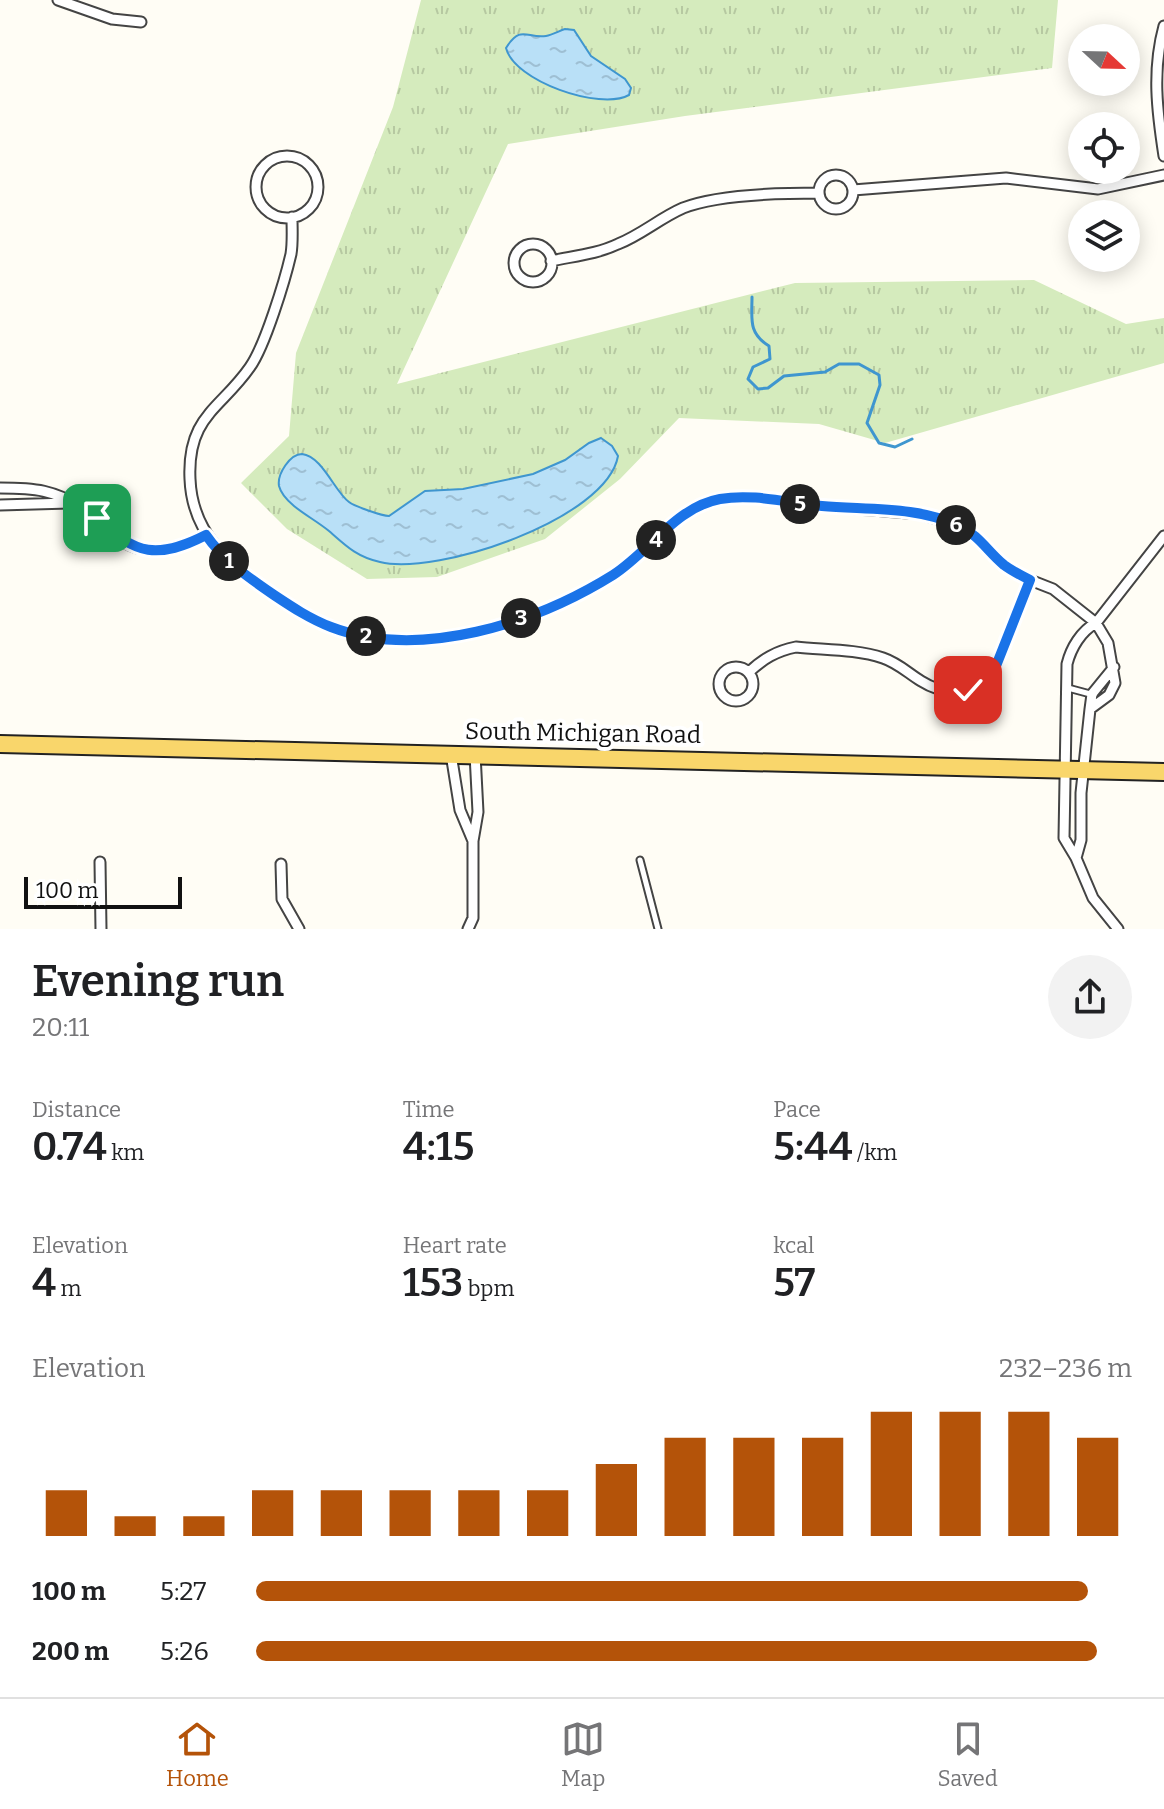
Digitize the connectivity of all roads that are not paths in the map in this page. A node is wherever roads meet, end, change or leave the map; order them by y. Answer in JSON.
{"nodes":[{"id":1,"x":58,"y":0,"type":"edge"},
{"id":2,"x":141,"y":22,"type":"dead end"},
{"id":3,"x":1164,"y":26,"type":"edge"},
{"id":4,"x":1164,"y":156,"type":"edge"},
{"id":5,"x":1164,"y":175,"type":"edge"},
{"id":6,"x":853,"y":190,"type":"junction"},
{"id":7,"x":819,"y":193,"type":"junction"},
{"id":8,"x":292,"y":217,"type":"junction"},
{"id":9,"x":551,"y":261,"type":"junction"},
{"id":10,"x":0,"y":488,"type":"edge"},
{"id":11,"x":73,"y":503,"type":"junction"},
{"id":12,"x":0,"y":505,"type":"edge"},
{"id":13,"x":206,"y":535,"type":"junction"},
{"id":14,"x":1164,"y":536,"type":"edge"},
{"id":15,"x":1030,"y":580,"type":"junction"},
{"id":16,"x":1096,"y":623,"type":"junction"},
{"id":17,"x":1114,"y":667,"type":"junction"},
{"id":18,"x":749,"y":672,"type":"dead end"},
{"id":19,"x":1068,"y":688,"type":"junction"},
{"id":20,"x":1092,"y":694,"type":"junction"},
{"id":21,"x":1102,"y":702,"type":"junction"},
{"id":22,"x":1090,"y":709,"type":"junction"},
{"id":23,"x":0,"y":744,"type":"edge"},
{"id":24,"x":451,"y":754,"type":"junction"},
{"id":25,"x":475,"y":754,"type":"junction"},
{"id":26,"x":1066,"y":768,"type":"junction"},
{"id":27,"x":1084,"y":769,"type":"junction"},
{"id":28,"x":1164,"y":772,"type":"edge"},
{"id":29,"x":473,"y":841,"type":"junction"},
{"id":30,"x":1076,"y":858,"type":"junction"},
{"id":31,"x":640,"y":860,"type":"dead end"},
{"id":32,"x":100,"y":862,"type":"dead end"},
{"id":33,"x":281,"y":864,"type":"dead end"},
{"id":34,"x":101,"y":929,"type":"edge"},
{"id":35,"x":299,"y":929,"type":"edge"},
{"id":36,"x":468,"y":929,"type":"edge"},
{"id":37,"x":658,"y":929,"type":"edge"},
{"id":38,"x":1118,"y":929,"type":"edge"}],
"edges":[{"from":1,"to":2,"type":"street"},
{"from":3,"to":4,"type":"street"},
{"from":5,"to":6,"type":"street"},
{"from":6,"to":7,"type":"street"},
{"from":6,"to":7,"type":"street"},
{"from":7,"to":9,"type":"street"},
{"from":8,"to":8,"type":"street"},
{"from":8,"to":13,"type":"street"},
{"from":9,"to":9,"type":"street"},
{"from":10,"to":11,"type":"street"},
{"from":11,"to":12,"type":"street"},
{"from":11,"to":13,"type":"street"},
{"from":13,"to":15,"type":"street"},
{"from":14,"to":16,"type":"street"},
{"from":15,"to":16,"type":"street"},
{"from":15,"to":18,"type":"street"},
{"from":16,"to":17,"type":"street"},
{"from":16,"to":19,"type":"street"},
{"from":17,"to":20,"type":"street"},
{"from":17,"to":21,"type":"street"},
{"from":19,"to":20,"type":"lane"},
{"from":19,"to":26,"type":"street"},
{"from":20,"to":21,"type":"lane"},
{"from":20,"to":22,"type":"street"},
{"from":21,"to":22,"type":"street"},
{"from":22,"to":27,"type":"street"},
{"from":23,"to":24,"type":"main road","name":"South Michigan Road"},
{"from":24,"to":25,"type":"main road","name":"South Michigan Road"},
{"from":24,"to":29,"type":"street"},
{"from":25,"to":26,"type":"main road","name":"South Michigan Road"},
{"from":25,"to":29,"type":"street"},
{"from":26,"to":27,"type":"main road","name":"South Michigan Road"},
{"from":26,"to":30,"type":"street"},
{"from":27,"to":28,"type":"main road","name":"South Michigan Road"},
{"from":27,"to":30,"type":"street"},
{"from":29,"to":36,"type":"street"},
{"from":30,"to":38,"type":"street"},
{"from":31,"to":37,"type":"lane"},
{"from":32,"to":34,"type":"street"},
{"from":33,"to":35,"type":"street"}]}
